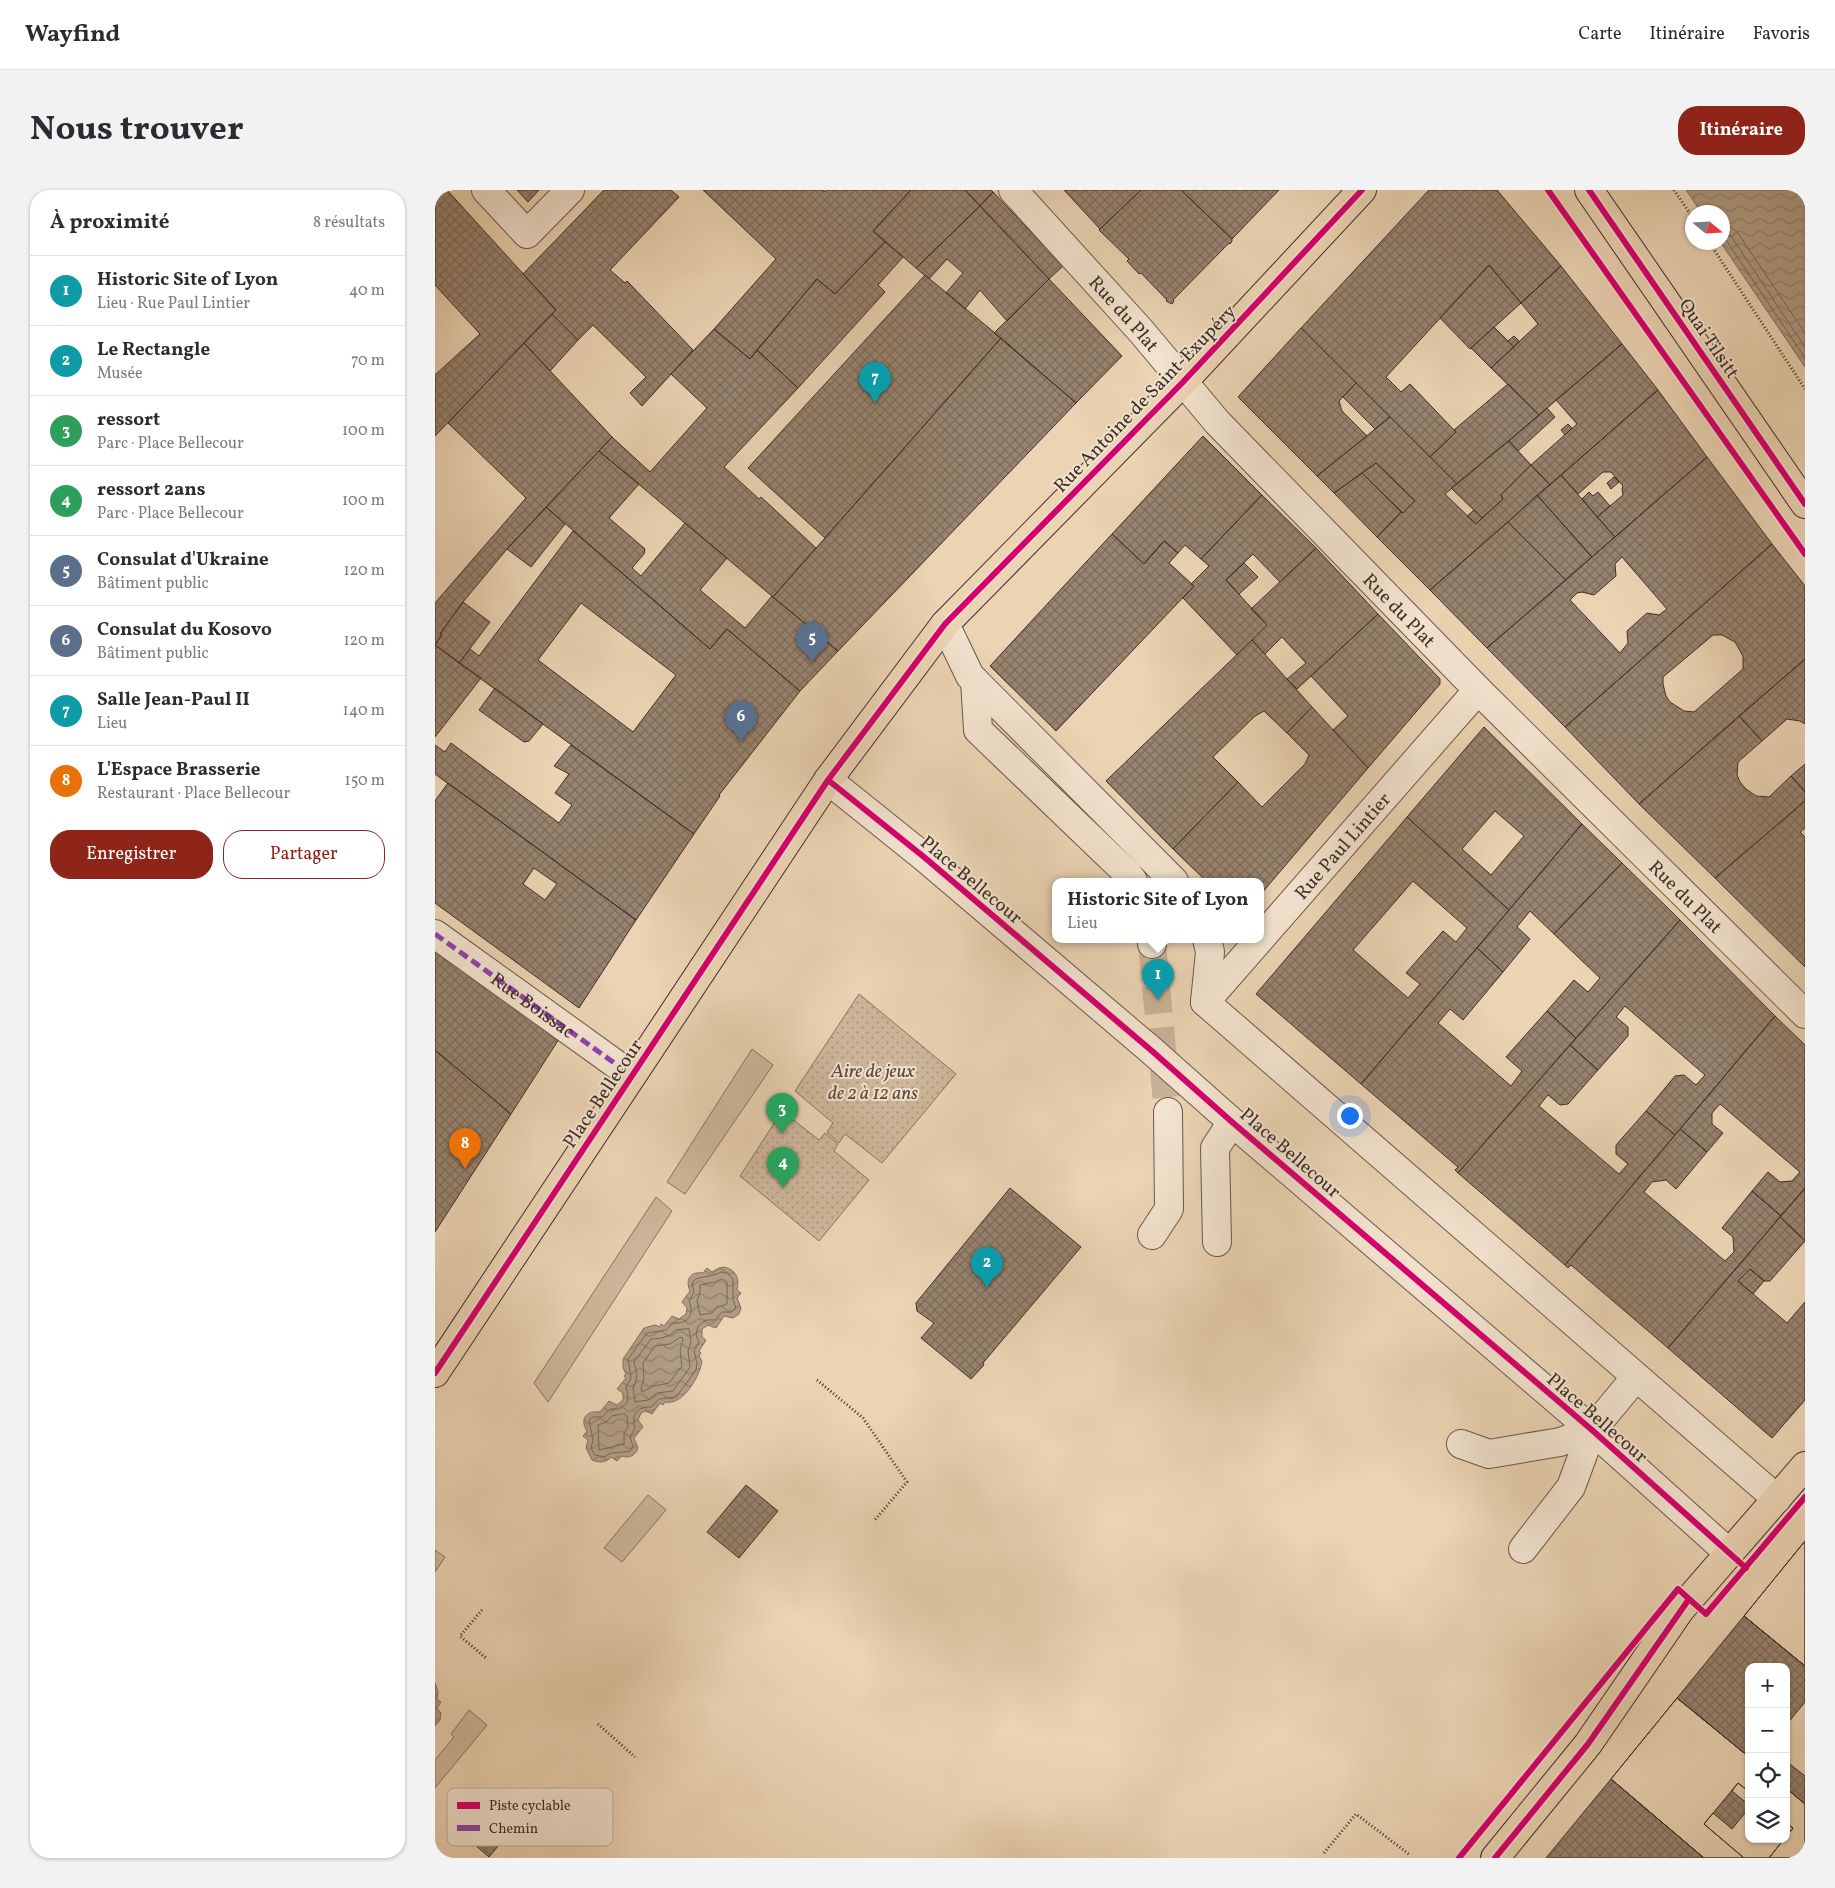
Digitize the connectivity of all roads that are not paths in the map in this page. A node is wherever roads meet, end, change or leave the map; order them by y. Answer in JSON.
{"nodes":[{"id":1,"x":486,"y":190,"type":"edge"},
{"id":2,"x":570,"y":190,"type":"edge"},
{"id":3,"x":1013,"y":190,"type":"edge"},
{"id":4,"x":1362,"y":190,"type":"edge"},
{"id":5,"x":1589,"y":190,"type":"edge"},
{"id":6,"x":1183,"y":382,"type":"junction"},
{"id":7,"x":1805,"y":504,"type":"edge"},
{"id":8,"x":945,"y":624,"type":"junction"},
{"id":9,"x":975,"y":681,"type":"junction"},
{"id":10,"x":1478,"y":690,"type":"junction"},
{"id":11,"x":828,"y":780,"type":"junction"},
{"id":12,"x":1131,"y":878,"type":"edge"},
{"id":13,"x":1171,"y":878,"type":"edge"},
{"id":14,"x":435,"y":934,"type":"edge"},
{"id":15,"x":1264,"y":935,"type":"edge"},
{"id":16,"x":1208,"y":943,"type":"edge"},
{"id":17,"x":1257,"y":943,"type":"edge"},
{"id":18,"x":1205,"y":1002,"type":"junction"},
{"id":19,"x":1805,"y":1014,"type":"edge"},
{"id":20,"x":631,"y":1075,"type":"junction"},
{"id":21,"x":1168,"y":1112,"type":"tunnel mouth"},
{"id":22,"x":1232,"y":1122,"type":"junction"},
{"id":23,"x":1152,"y":1235,"type":"dead end"},
{"id":24,"x":1217,"y":1242,"type":"dead end"},
{"id":25,"x":435,"y":1373,"type":"edge"},
{"id":26,"x":1637,"y":1377,"type":"junction"},
{"id":27,"x":1592,"y":1430,"type":"junction"},
{"id":28,"x":1461,"y":1444,"type":"dead end"},
{"id":29,"x":1805,"y":1466,"type":"edge"},
{"id":30,"x":1777,"y":1499,"type":"junction"},
{"id":31,"x":1523,"y":1549,"type":"dead end"},
{"id":32,"x":1729,"y":1553,"type":"junction"},
{"id":33,"x":1495,"y":1858,"type":"edge"}],
"edges":[{"from":1,"to":2,"type":"street"},
{"from":3,"to":6,"type":"street","name":"Rue du Plat"},
{"from":4,"to":6,"type":"main road","name":"Rue Antoine de Saint-Exupéry"},
{"from":5,"to":7,"type":"main road","name":"Quai Tilsitt"},
{"from":6,"to":8,"type":"main road","name":"Rue Antoine de Saint-Exupéry"},
{"from":6,"to":10,"type":"street","name":"Rue du Plat"},
{"from":8,"to":9,"type":"street"},
{"from":8,"to":11,"type":"main road","name":"Place Bellecour"},
{"from":9,"to":12,"type":"street"},
{"from":9,"to":13,"type":"street"},
{"from":10,"to":15,"type":"street","name":"Rue Paul Lintier"},
{"from":10,"to":19,"type":"street","name":"Rue du Plat"},
{"from":11,"to":20,"type":"main road","name":"Place Bellecour"},
{"from":11,"to":22,"type":"street","name":"Place Bellecour"},
{"from":14,"to":20,"type":"street","name":"Rue Boissac"},
{"from":16,"to":18,"type":"street"},
{"from":17,"to":18,"type":"street","name":"Rue Paul Lintier"},
{"from":18,"to":26,"type":"street"},
{"from":20,"to":25,"type":"main road","name":"Place Bellecour"},
{"from":21,"to":23,"type":"street"},
{"from":22,"to":24,"type":"street"},
{"from":22,"to":27,"type":"street","name":"Place Bellecour"},
{"from":26,"to":27,"type":"street"},
{"from":26,"to":30,"type":"street"},
{"from":27,"to":28,"type":"street"},
{"from":27,"to":31,"type":"street"},
{"from":27,"to":32,"type":"street","name":"Place Bellecour"},
{"from":29,"to":30,"type":"main road"},
{"from":30,"to":32,"type":"main road"},
{"from":32,"to":33,"type":"main road"}]}
